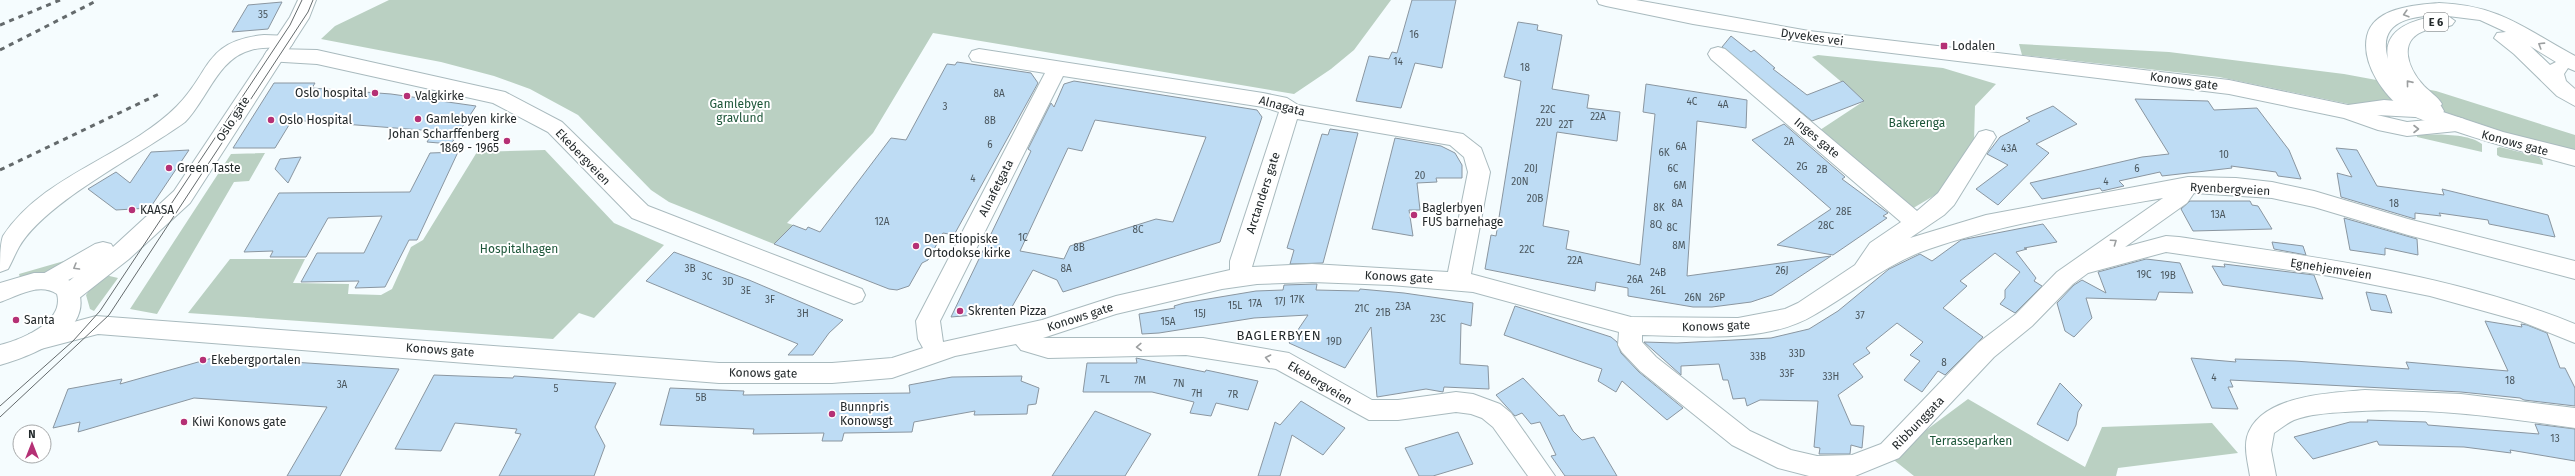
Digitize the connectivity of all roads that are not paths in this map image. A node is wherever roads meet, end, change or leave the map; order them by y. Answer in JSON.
{"nodes":[{"id":1,"x":307,"y":0,"type":"edge"},
{"id":2,"x":1606,"y":0,"type":"edge"},
{"id":3,"x":279,"y":48,"type":"junction"},
{"id":4,"x":1718,"y":54,"type":"dead end"},
{"id":5,"x":979,"y":56,"type":"dead end"},
{"id":6,"x":2020,"y":62,"type":"joint"},
{"id":7,"x":2575,"y":64,"type":"edge"},
{"id":8,"x":1057,"y":68,"type":"junction"},
{"id":9,"x":2553,"y":77,"type":"junction"},
{"id":10,"x":2575,"y":99,"type":"edge"},
{"id":11,"x":2427,"y":109,"type":"junction"},
{"id":12,"x":1290,"y":110,"type":"junction"},
{"id":13,"x":2347,"y":112,"type":"junction"},
{"id":14,"x":2457,"y":124,"type":"junction"},
{"id":15,"x":1986,"y":137,"type":"dead end"},
{"id":16,"x":2575,"y":158,"type":"edge"},
{"id":17,"x":2188,"y":185,"type":"junction"},
{"id":18,"x":1916,"y":222,"type":"junction"},
{"id":19,"x":146,"y":227,"type":"junction"},
{"id":20,"x":0,"y":263,"type":"edge"},
{"id":21,"x":2083,"y":266,"type":"junction"},
{"id":22,"x":2575,"y":270,"type":"edge"},
{"id":23,"x":1863,"y":271,"type":"junction"},
{"id":24,"x":1241,"y":278,"type":"junction"},
{"id":25,"x":48,"y":281,"type":"junction"},
{"id":26,"x":1458,"y":281,"type":"junction"},
{"id":27,"x":3,"y":287,"type":"edge"},
{"id":28,"x":854,"y":295,"type":"dead end"},
{"id":29,"x":70,"y":298,"type":"junction"},
{"id":30,"x":96,"y":325,"type":"junction"},
{"id":31,"x":1631,"y":326,"type":"junction"},
{"id":32,"x":1021,"y":334,"type":"junction"},
{"id":33,"x":2575,"y":334,"type":"edge"},
{"id":34,"x":19,"y":349,"type":"edge"},
{"id":35,"x":937,"y":353,"type":"junction"},
{"id":36,"x":0,"y":370,"type":"edge"},
{"id":37,"x":2575,"y":418,"type":"edge"},
{"id":38,"x":1542,"y":476,"type":"edge"},
{"id":39,"x":2263,"y":476,"type":"edge"}],
"edges":[{"from":1,"to":3,"type":"main road","name":"Oslo gate"},
{"from":2,"to":6,"type":"main road","name":"Dyvekes vei"},
{"from":3,"to":19,"type":"main road","name":"Oslo gate"},
{"from":3,"to":20,"type":"main road","name":"Ekebergveien"},
{"from":3,"to":28,"type":"main road","name":"Ekebergveien"},
{"from":4,"to":18,"type":"main road","name":"Inges gate"},
{"from":5,"to":8,"type":"main road","name":"Alnagata"},
{"from":6,"to":13,"type":"main road","name":"Konows gate"},
{"from":7,"to":9,"type":"main road","number":"E 6"},
{"from":7,"to":11,"type":"main road","number":"E 6","one_way":true},
{"from":8,"to":12,"type":"main road","name":"Alnagata"},
{"from":8,"to":35,"type":"main road","name":"Alnafetgata"},
{"from":9,"to":10,"type":"main road","number":"E 6"},
{"from":11,"to":9,"type":"main road","number":"E 6","one_way":true},
{"from":11,"to":13,"type":"main road","name":"Konows gate"},
{"from":11,"to":14,"type":"main road","name":"Konows gate","number":"E 6"},
{"from":12,"to":24,"type":"main road","name":"Arctanders gate"},
{"from":12,"to":26,"type":"main road","name":"Alnagata"},
{"from":13,"to":14,"type":"main road","name":"Konows gate","one_way":true},
{"from":14,"to":16,"type":"main road","name":"Konows gate","number":"E 6"},
{"from":15,"to":18,"type":"main road","name":"Konows gate"},
{"from":21,"to":17,"type":"main road","name":"Ribbunggata","one_way":true},
{"from":17,"to":22,"type":"main road","name":"Ryenbergveien"},
{"from":17,"to":23,"type":"main road","name":"Ryenbergveien"},
{"from":18,"to":23,"type":"main road","name":"Konows gate"},
{"from":19,"to":25,"type":"main road","name":"Oslo gate","one_way":true},
{"from":19,"to":29,"type":"main road","name":"Oslo gate"},
{"from":21,"to":31,"type":"main road","name":"Ribbunggata"},
{"from":21,"to":33,"type":"main road","name":"Egnehjemveien"},
{"from":23,"to":31,"type":"main road","name":"Konows gate"},
{"from":24,"to":26,"type":"main road","name":"Konows gate"},
{"from":24,"to":32,"type":"main road","name":"Konows gate"},
{"from":25,"to":27,"type":"main road"},
{"from":25,"to":29,"type":"main road"},
{"from":26,"to":31,"type":"main road","name":"Konows gate"},
{"from":29,"to":30,"type":"main road"},
{"from":29,"to":34,"type":"main road"},
{"from":30,"to":34,"type":"main road","name":"Konows gate"},
{"from":30,"to":35,"type":"main road","name":"Konows gate"},
{"from":32,"to":35,"type":"main road","name":"Konows gate"},
{"from":38,"to":32,"type":"main road","name":"Ekebergveien","one_way":true},
{"from":34,"to":36,"type":"main road"},
{"from":37,"to":39,"type":"main road"}]}
